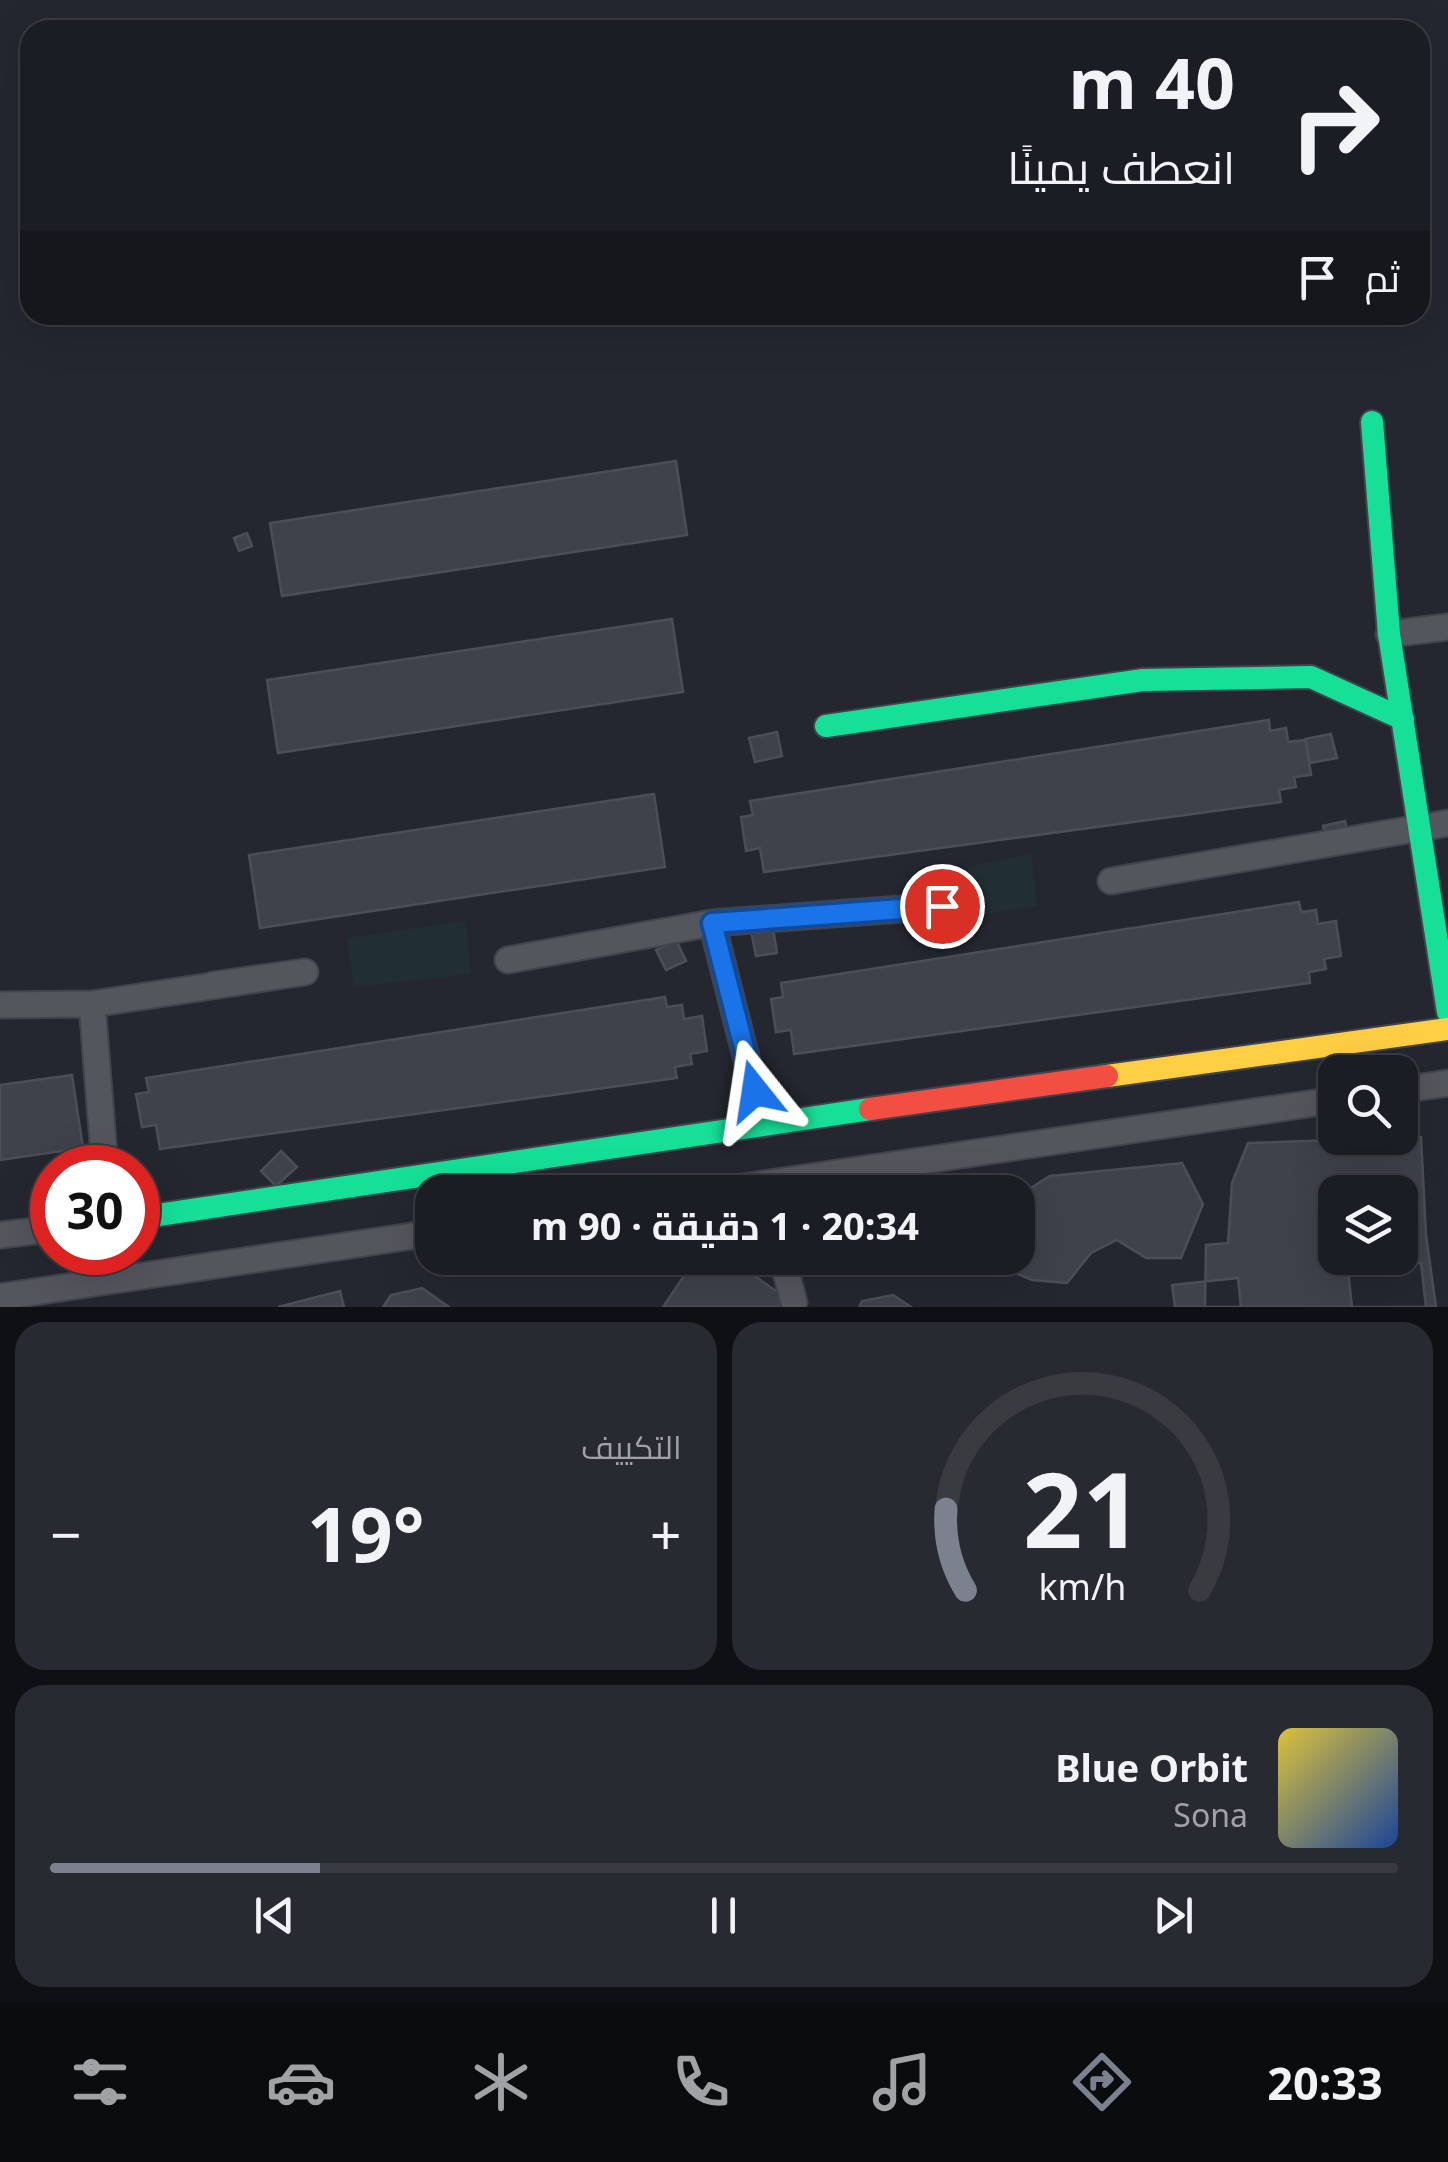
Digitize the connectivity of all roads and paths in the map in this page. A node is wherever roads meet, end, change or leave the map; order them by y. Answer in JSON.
{"nodes":[{"id":1,"x":1372,"y":422,"type":"dead end"},
{"id":2,"x":1448,"y":627,"type":"edge"},
{"id":3,"x":1389,"y":634,"type":"junction"},
{"id":4,"x":1402,"y":719,"type":"junction"},
{"id":5,"x":826,"y":726,"type":"dead end"},
{"id":6,"x":1448,"y":824,"type":"edge"},
{"id":7,"x":1421,"y":828,"type":"junction"},
{"id":8,"x":1111,"y":881,"type":"dead end"},
{"id":9,"x":942,"y":906,"type":"dead end"},
{"id":10,"x":712,"y":923,"type":"junction"},
{"id":11,"x":508,"y":960,"type":"dead end"},
{"id":12,"x":213,"y":985,"type":"dead end"},
{"id":13,"x":92,"y":1004,"type":"junction"},
{"id":14,"x":0,"y":1005,"type":"edge"},
{"id":15,"x":1448,"y":1012,"type":"edge"},
{"id":16,"x":1448,"y":1028,"type":"edge"},
{"id":17,"x":1448,"y":1083,"type":"edge"},
{"id":18,"x":1418,"y":1087,"type":"edge"},
{"id":19,"x":1318,"y":1103,"type":"edge"},
{"id":20,"x":763,"y":1124,"type":"junction"},
{"id":21,"x":103,"y":1145,"type":"edge"},
{"id":22,"x":848,"y":1175,"type":"edge"},
{"id":23,"x":160,"y":1215,"type":"edge"},
{"id":24,"x":30,"y":1232,"type":"edge"},
{"id":25,"x":0,"y":1235,"type":"edge"},
{"id":26,"x":415,"y":1236,"type":"edge"},
{"id":27,"x":787,"y":1275,"type":"edge"},
{"id":28,"x":0,"y":1297,"type":"edge"},
{"id":29,"x":794,"y":1302,"type":"dead end"}],
"edges":[{"from":1,"to":3,"type":"street"},
{"from":2,"to":3,"type":"street"},
{"from":3,"to":4,"type":"street"},
{"from":4,"to":5,"type":"street"},
{"from":4,"to":7,"type":"street"},
{"from":6,"to":7,"type":"street"},
{"from":7,"to":8,"type":"street"},
{"from":7,"to":15,"type":"street"},
{"from":9,"to":10,"type":"street"},
{"from":10,"to":11,"type":"street"},
{"from":10,"to":20,"type":"street"},
{"from":12,"to":13,"type":"street"},
{"from":13,"to":14,"type":"street"},
{"from":13,"to":21,"type":"street"},
{"from":16,"to":20,"type":"street"},
{"from":17,"to":18,"type":"street"},
{"from":19,"to":22,"type":"street"},
{"from":20,"to":23,"type":"street"},
{"from":24,"to":25,"type":"street"},
{"from":26,"to":28,"type":"street"},
{"from":27,"to":29,"type":"street"}]}
